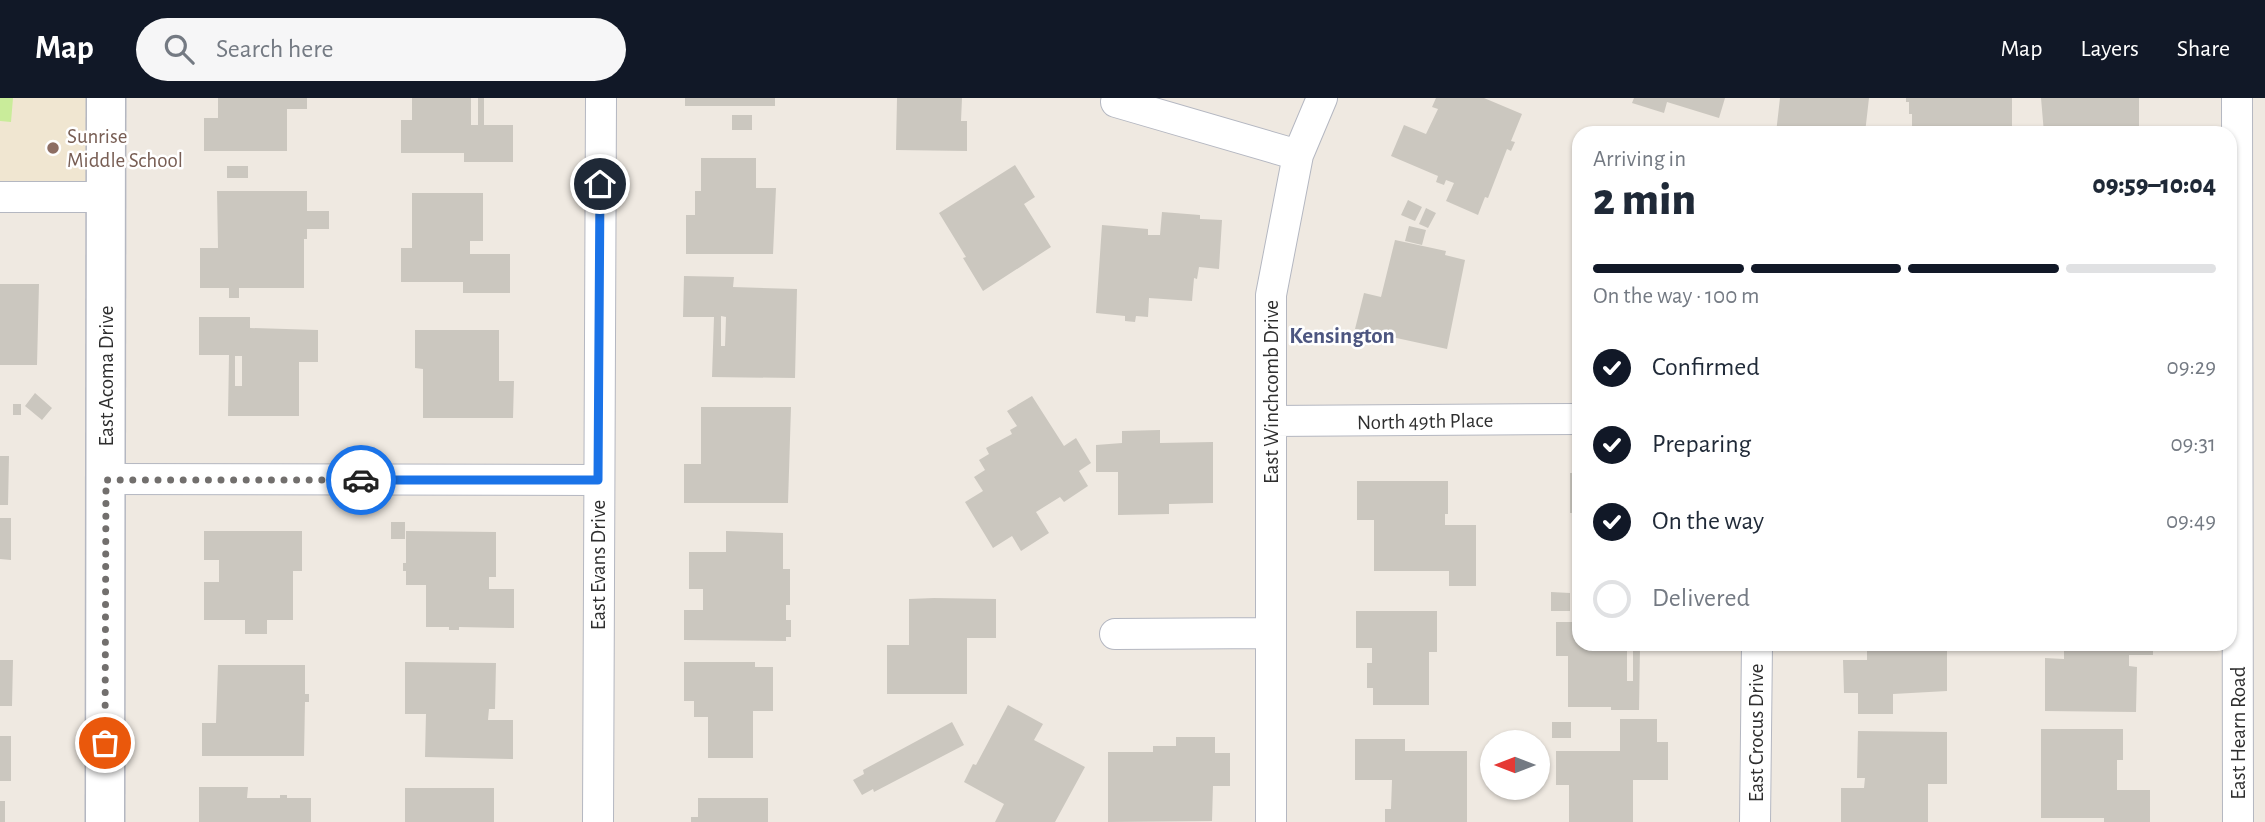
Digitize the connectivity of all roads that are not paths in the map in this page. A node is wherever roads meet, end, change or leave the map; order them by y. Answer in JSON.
{"nodes":[{"id":1,"x":106,"y":98,"type":"edge"},
{"id":2,"x":601,"y":98,"type":"edge"},
{"id":3,"x":1322,"y":98,"type":"edge"},
{"id":4,"x":2237,"y":98,"type":"edge"},
{"id":5,"x":1116,"y":102,"type":"dead end"},
{"id":6,"x":1298,"y":155,"type":"junction"},
{"id":7,"x":0,"y":197,"type":"edge"},
{"id":8,"x":106,"y":197,"type":"junction"},
{"id":9,"x":1572,"y":419,"type":"edge"},
{"id":10,"x":1271,"y":421,"type":"junction"},
{"id":11,"x":106,"y":480,"type":"junction"},
{"id":12,"x":598,"y":480,"type":"junction"},
{"id":13,"x":1271,"y":633,"type":"junction"},
{"id":14,"x":1115,"y":634,"type":"dead end"},
{"id":15,"x":1756,"y":651,"type":"edge"},
{"id":16,"x":105,"y":822,"type":"edge"},
{"id":17,"x":598,"y":822,"type":"edge"},
{"id":18,"x":1271,"y":822,"type":"edge"},
{"id":19,"x":1755,"y":822,"type":"edge"},
{"id":20,"x":2238,"y":822,"type":"edge"}],
"edges":[{"from":1,"to":8,"type":"street","name":"East Acoma Drive"},
{"from":2,"to":12,"type":"street","name":"East Evans Drive"},
{"from":3,"to":6,"type":"street","name":"East Winchcomb Drive"},
{"from":4,"to":20,"type":"street","name":"East Hearn Road"},
{"from":5,"to":6,"type":"street"},
{"from":6,"to":10,"type":"street","name":"East Winchcomb Drive"},
{"from":7,"to":8,"type":"street"},
{"from":8,"to":11,"type":"street","name":"East Acoma Drive"},
{"from":9,"to":10,"type":"street","name":"North 49th Place"},
{"from":10,"to":13,"type":"street","name":"East Winchcomb Drive"},
{"from":11,"to":12,"type":"street"},
{"from":11,"to":16,"type":"street","name":"East Acoma Drive"},
{"from":12,"to":17,"type":"street","name":"East Evans Drive"},
{"from":13,"to":14,"type":"street"},
{"from":13,"to":18,"type":"street","name":"East Winchcomb Drive"},
{"from":15,"to":19,"type":"street","name":"East Crocus Drive"}]}
